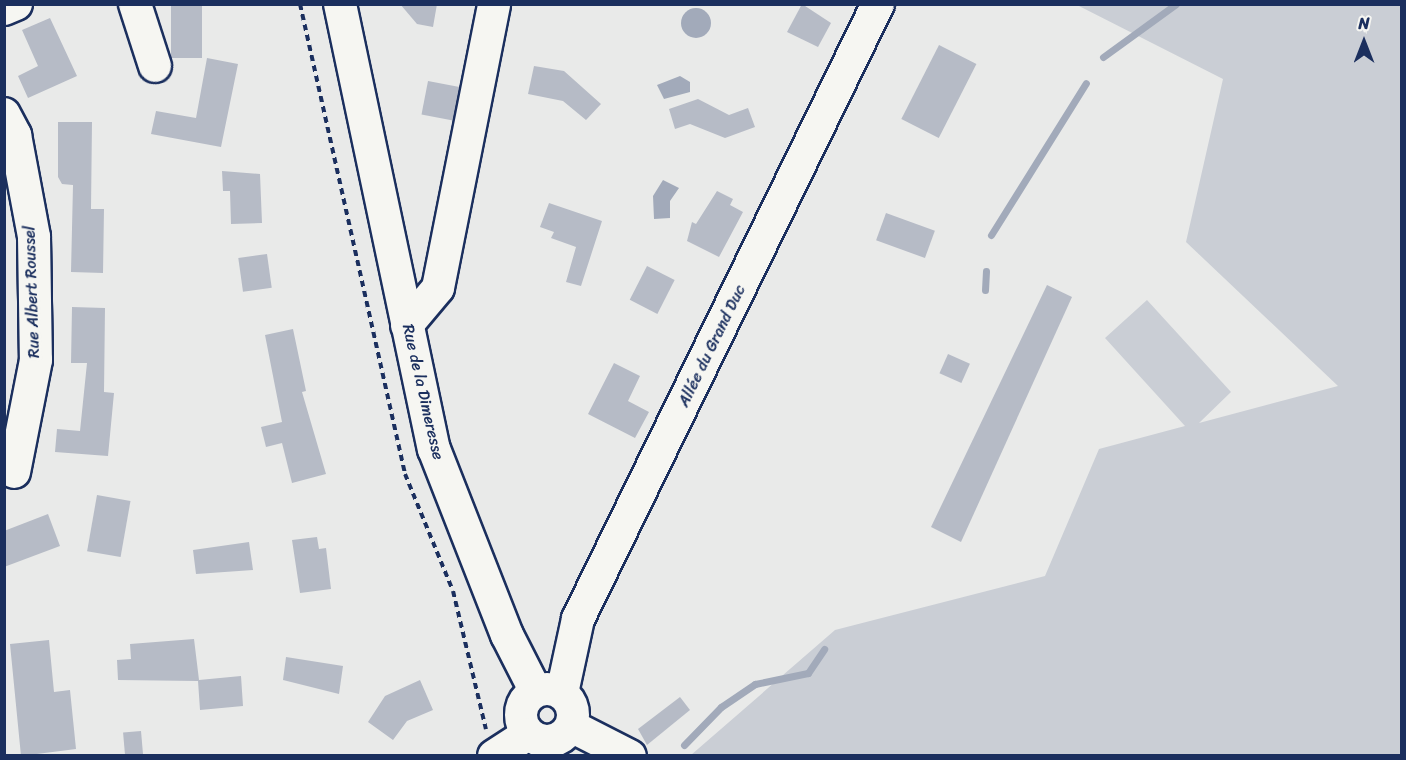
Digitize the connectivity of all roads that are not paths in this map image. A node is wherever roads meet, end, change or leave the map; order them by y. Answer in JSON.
{"nodes":[{"id":1,"x":16,"y":4,"type":"edge"},
{"id":2,"x":135,"y":4,"type":"edge"},
{"id":3,"x":328,"y":4,"type":"edge"},
{"id":4,"x":340,"y":4,"type":"edge"},
{"id":5,"x":494,"y":4,"type":"edge"},
{"id":6,"x":878,"y":4,"type":"edge"},
{"id":7,"x":4,"y":9,"type":"edge"},
{"id":8,"x":155,"y":66,"type":"dead end"},
{"id":9,"x":353,"y":80,"type":"junction"},
{"id":10,"x":4,"y":114,"type":"edge"},
{"id":11,"x":407,"y":325,"type":"junction"},
{"id":12,"x":14,"y":472,"type":"dead end"},
{"id":13,"x":549,"y":692,"type":"junction"},
{"id":14,"x":571,"y":726,"type":"junction"},
{"id":15,"x":528,"y":734,"type":"junction"},
{"id":16,"x":494,"y":756,"type":"edge"},
{"id":17,"x":630,"y":756,"type":"edge"}],
"edges":[{"from":1,"to":7,"type":"street"},
{"from":2,"to":8,"type":"street"},
{"from":3,"to":9,"type":"street","name":"Rue de la Dimeresse"},
{"from":4,"to":9,"type":"street","name":"Rue de la Dimeresse"},
{"from":5,"to":11,"type":"street"},
{"from":6,"to":13,"type":"street","name":"Allée du Grand Duc"},
{"from":9,"to":11,"type":"street","name":"Rue de la Dimeresse"},
{"from":10,"to":12,"type":"street","name":"Rue Albert Roussel"},
{"from":11,"to":13,"type":"street","name":"Rue de la Dimeresse"},
{"from":13,"to":14,"type":"street"},
{"from":13,"to":15,"type":"street"},
{"from":14,"to":15,"type":"street"},
{"from":14,"to":17,"type":"street"},
{"from":15,"to":16,"type":"street"}]}
